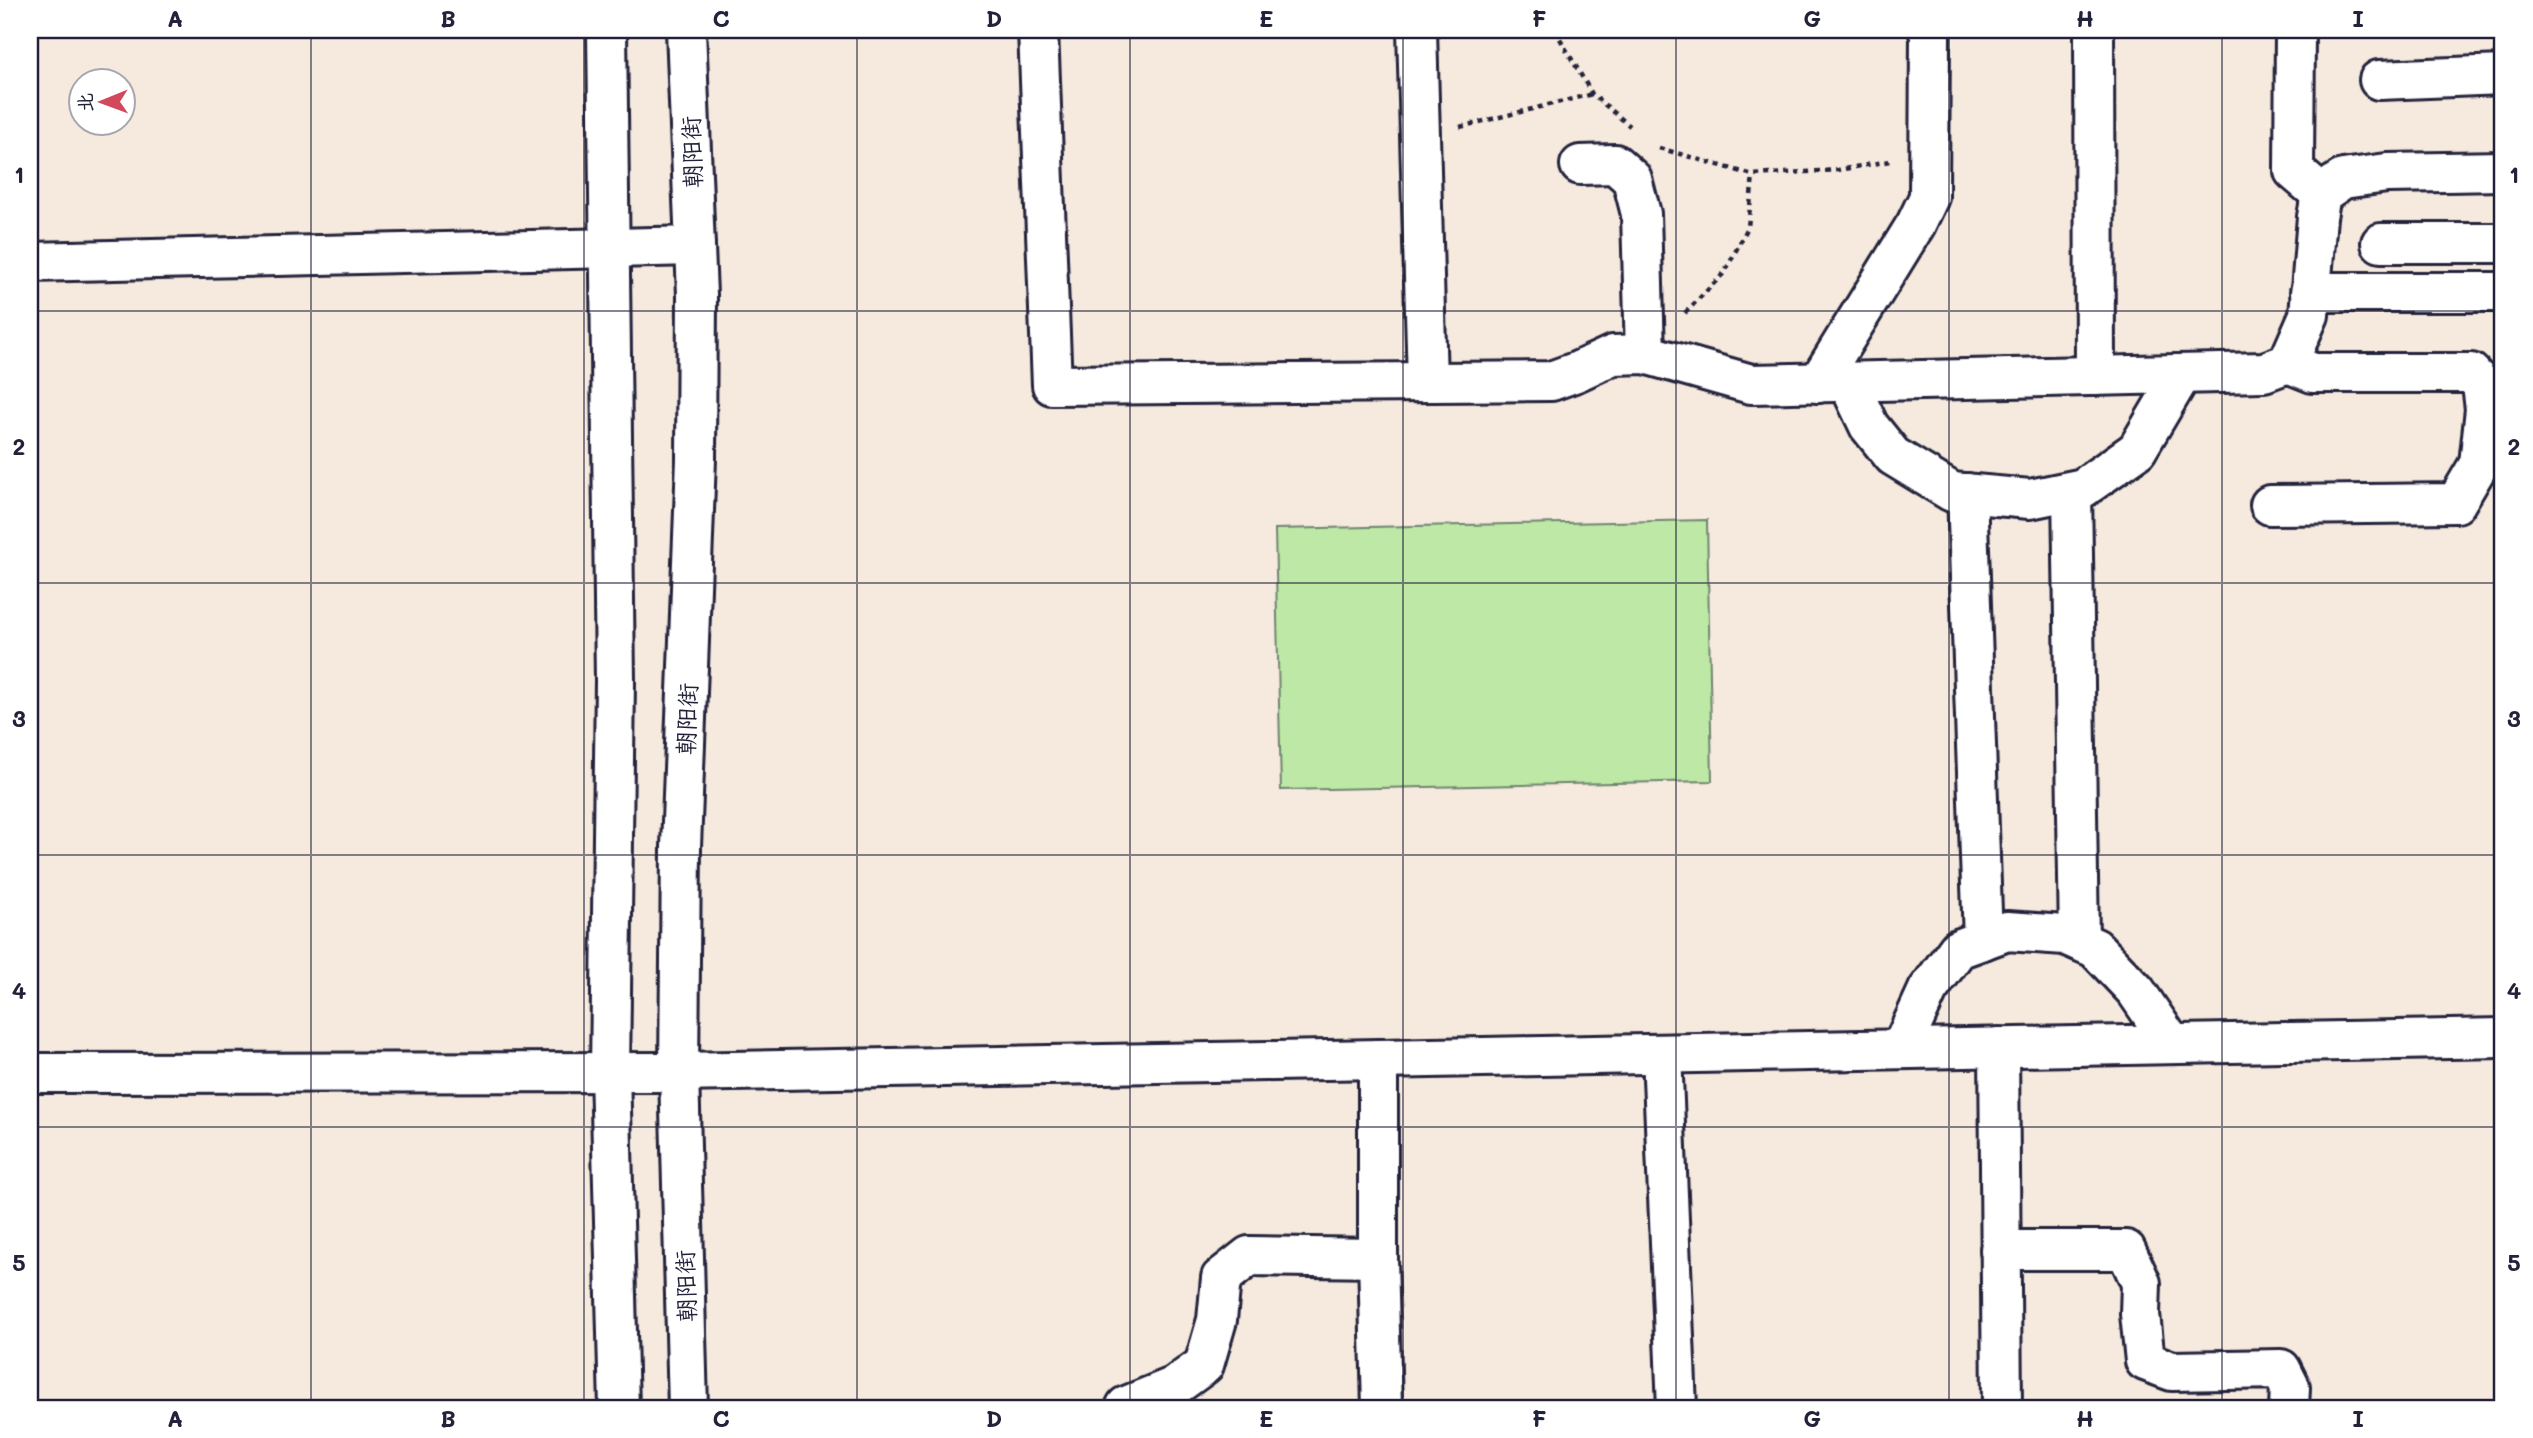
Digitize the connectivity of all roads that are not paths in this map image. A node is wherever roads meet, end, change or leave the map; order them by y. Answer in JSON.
{"nodes":[{"id":1,"x":607,"y":30,"type":"edge"},
{"id":2,"x":686,"y":30,"type":"edge"},
{"id":3,"x":1038,"y":30,"type":"edge"},
{"id":4,"x":1417,"y":30,"type":"edge"},
{"id":5,"x":1928,"y":30,"type":"edge"},
{"id":6,"x":2094,"y":30,"type":"edge"},
{"id":7,"x":2295,"y":30,"type":"edge"},
{"id":8,"x":2503,"y":75,"type":"edge"},
{"id":9,"x":2379,"y":80,"type":"dead end"},
{"id":10,"x":1580,"y":165,"type":"dead end"},
{"id":11,"x":2503,"y":171,"type":"edge"},
{"id":12,"x":2321,"y":194,"type":"junction"},
{"id":13,"x":2381,"y":243,"type":"dead end"},
{"id":14,"x":2503,"y":243,"type":"edge"},
{"id":15,"x":695,"y":246,"type":"junction"},
{"id":16,"x":608,"y":248,"type":"junction"},
{"id":17,"x":30,"y":262,"type":"edge"},
{"id":18,"x":2310,"y":292,"type":"junction"},
{"id":19,"x":2503,"y":292,"type":"edge"},
{"id":20,"x":1646,"y":354,"type":"junction"},
{"id":21,"x":2288,"y":363,"type":"junction"},
{"id":22,"x":2182,"y":374,"type":"junction"},
{"id":23,"x":2095,"y":376,"type":"junction"},
{"id":24,"x":1427,"y":382,"type":"junction"},
{"id":25,"x":1833,"y":382,"type":"junction"},
{"id":26,"x":2071,"y":491,"type":"junction"},
{"id":27,"x":1967,"y":493,"type":"junction"},
{"id":28,"x":2270,"y":505,"type":"dead end"},
{"id":29,"x":1983,"y":940,"type":"junction"},
{"id":30,"x":2079,"y":941,"type":"junction"},
{"id":31,"x":2503,"y":1038,"type":"edge"},
{"id":32,"x":2172,"y":1044,"type":"junction"},
{"id":33,"x":1999,"y":1047,"type":"junction"},
{"id":34,"x":1900,"y":1049,"type":"junction"},
{"id":35,"x":1662,"y":1054,"type":"junction"},
{"id":36,"x":1378,"y":1059,"type":"junction"},
{"id":37,"x":610,"y":1072,"type":"junction"},
{"id":38,"x":679,"y":1072,"type":"junction"},
{"id":39,"x":30,"y":1073,"type":"edge"},
{"id":40,"x":2000,"y":1250,"type":"junction"},
{"id":41,"x":1378,"y":1258,"type":"junction"},
{"id":42,"x":619,"y":1408,"type":"edge"},
{"id":43,"x":688,"y":1408,"type":"edge"},
{"id":44,"x":1125,"y":1408,"type":"edge"},
{"id":45,"x":1382,"y":1408,"type":"edge"},
{"id":46,"x":1677,"y":1408,"type":"edge"},
{"id":47,"x":2001,"y":1408,"type":"edge"},
{"id":48,"x":2289,"y":1408,"type":"edge"}],
"edges":[{"from":1,"to":16,"type":"street"},
{"from":2,"to":15,"type":"street","name":"朝阳街"},
{"from":3,"to":24,"type":"street"},
{"from":4,"to":24,"type":"street"},
{"from":5,"to":25,"type":"street"},
{"from":6,"to":23,"type":"street"},
{"from":7,"to":12,"type":"street"},
{"from":8,"to":9,"type":"street"},
{"from":10,"to":20,"type":"street"},
{"from":11,"to":12,"type":"street"},
{"from":12,"to":18,"type":"street"},
{"from":13,"to":14,"type":"street"},
{"from":15,"to":16,"type":"street"},
{"from":15,"to":38,"type":"street","name":"朝阳街"},
{"from":16,"to":17,"type":"street"},
{"from":16,"to":37,"type":"street"},
{"from":18,"to":19,"type":"street"},
{"from":18,"to":21,"type":"street"},
{"from":20,"to":24,"type":"street"},
{"from":20,"to":25,"type":"street"},
{"from":21,"to":22,"type":"street"},
{"from":21,"to":28,"type":"street"},
{"from":22,"to":23,"type":"street"},
{"from":22,"to":26,"type":"street"},
{"from":23,"to":25,"type":"street"},
{"from":25,"to":27,"type":"street"},
{"from":26,"to":27,"type":"street"},
{"from":26,"to":30,"type":"street"},
{"from":27,"to":29,"type":"street"},
{"from":29,"to":30,"type":"street"},
{"from":29,"to":34,"type":"street"},
{"from":30,"to":32,"type":"street"},
{"from":31,"to":32,"type":"street"},
{"from":32,"to":33,"type":"street"},
{"from":33,"to":34,"type":"street"},
{"from":33,"to":40,"type":"street"},
{"from":34,"to":35,"type":"street"},
{"from":35,"to":36,"type":"street"},
{"from":35,"to":46,"type":"street"},
{"from":36,"to":38,"type":"street"},
{"from":36,"to":41,"type":"street"},
{"from":37,"to":38,"type":"street"},
{"from":37,"to":39,"type":"street"},
{"from":37,"to":42,"type":"street"},
{"from":38,"to":43,"type":"street","name":"朝阳街"},
{"from":40,"to":47,"type":"street"},
{"from":40,"to":48,"type":"street"},
{"from":41,"to":44,"type":"street"},
{"from":41,"to":45,"type":"street"}]}
